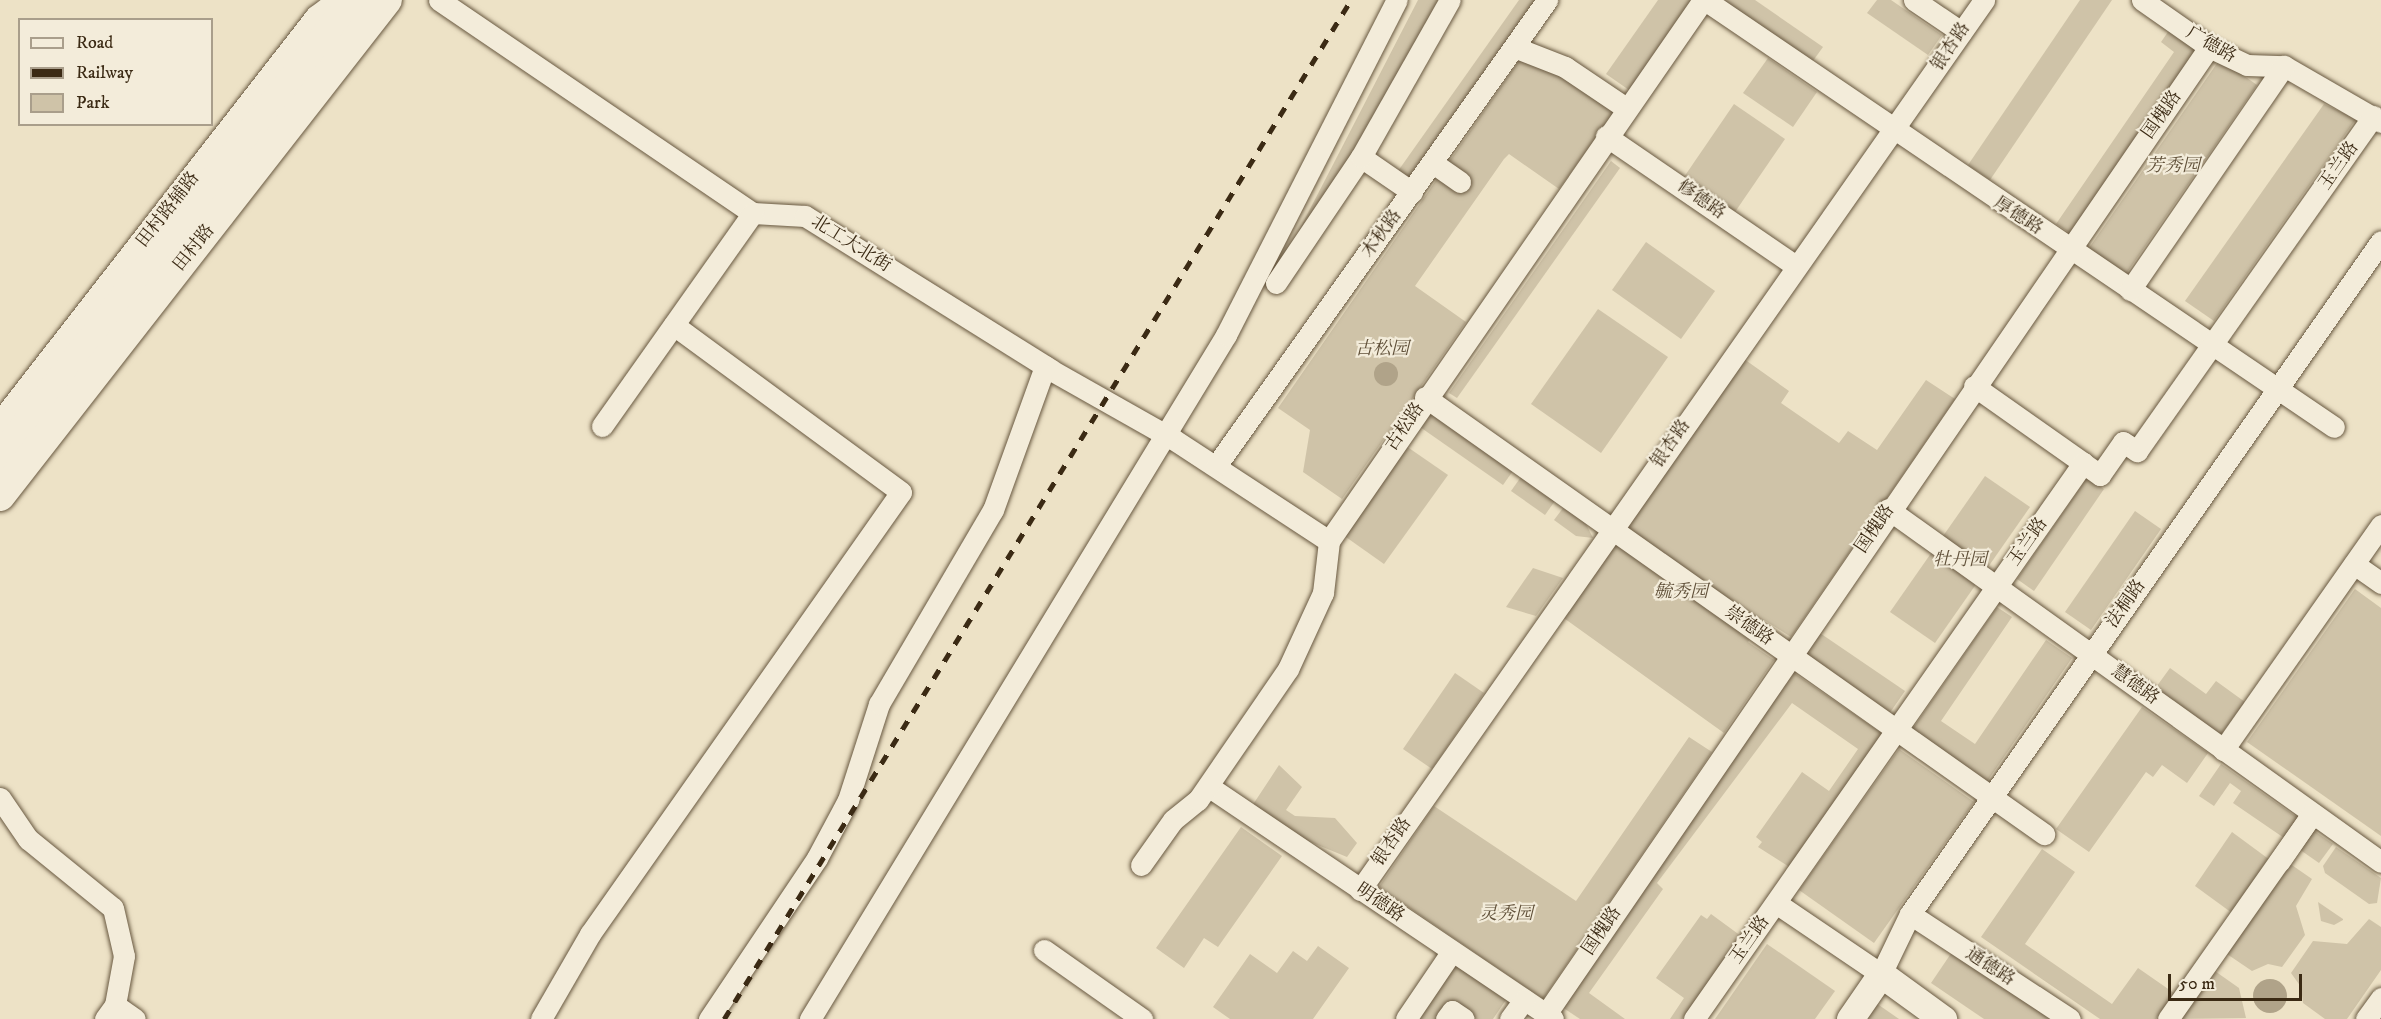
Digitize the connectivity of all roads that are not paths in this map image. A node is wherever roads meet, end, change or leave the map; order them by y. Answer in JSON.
{"nodes":[{"id":1,"x":342,"y":0,"type":"edge"},
{"id":2,"x":354,"y":0,"type":"edge"},
{"id":3,"x":387,"y":0,"type":"edge"},
{"id":4,"x":439,"y":0,"type":"edge"},
{"id":5,"x":1397,"y":0,"type":"edge"},
{"id":6,"x":1450,"y":0,"type":"edge"},
{"id":7,"x":1547,"y":0,"type":"edge"},
{"id":8,"x":1704,"y":0,"type":"edge"},
{"id":9,"x":1914,"y":0,"type":"edge"},
{"id":10,"x":1984,"y":0,"type":"edge"},
{"id":11,"x":2142,"y":0,"type":"edge"},
{"id":12,"x":1961,"y":32,"type":"junction"},
{"id":13,"x":1514,"y":47,"type":"junction"},
{"id":14,"x":2209,"y":47,"type":"junction"},
{"id":15,"x":2284,"y":66,"type":"junction"},
{"id":16,"x":1626,"y":108,"type":"junction"},
{"id":17,"x":2377,"y":119,"type":"edge"},
{"id":18,"x":1894,"y":133,"type":"junction"},
{"id":19,"x":1606,"y":136,"type":"junction"},
{"id":20,"x":1361,"y":157,"type":"junction"},
{"id":21,"x":1433,"y":163,"type":"junction"},
{"id":22,"x":1460,"y":182,"type":"dead end"},
{"id":23,"x":1412,"y":192,"type":"junction"},
{"id":24,"x":753,"y":213,"type":"junction"},
{"id":25,"x":2381,"y":240,"type":"edge"},
{"id":26,"x":2069,"y":249,"type":"junction"},
{"id":27,"x":1796,"y":266,"type":"junction"},
{"id":28,"x":1276,"y":282,"type":"dead end"},
{"id":29,"x":2130,"y":290,"type":"junction"},
{"id":30,"x":674,"y":325,"type":"junction"},
{"id":31,"x":2213,"y":345,"type":"junction"},
{"id":32,"x":1045,"y":366,"type":"junction"},
{"id":33,"x":1974,"y":386,"type":"junction"},
{"id":34,"x":2277,"y":389,"type":"junction"},
{"id":35,"x":1425,"y":397,"type":"junction"},
{"id":36,"x":0,"y":426,"type":"edge"},
{"id":37,"x":602,"y":426,"type":"dead end"},
{"id":38,"x":2334,"y":427,"type":"dead end"},
{"id":39,"x":1170,"y":437,"type":"junction"},
{"id":40,"x":0,"y":459,"type":"edge"},
{"id":41,"x":2083,"y":463,"type":"junction"},
{"id":42,"x":1216,"y":466,"type":"junction"},
{"id":43,"x":0,"y":496,"type":"edge"},
{"id":44,"x":1888,"y":509,"type":"junction"},
{"id":45,"x":2381,"y":525,"type":"edge"},
{"id":46,"x":1611,"y":528,"type":"junction"},
{"id":47,"x":1329,"y":541,"type":"junction"},
{"id":48,"x":2354,"y":564,"type":"junction"},
{"id":49,"x":2381,"y":583,"type":"edge"},
{"id":50,"x":1997,"y":585,"type":"junction"},
{"id":51,"x":2092,"y":653,"type":"junction"},
{"id":52,"x":1789,"y":654,"type":"junction"},
{"id":53,"x":1895,"y":731,"type":"junction"},
{"id":54,"x":2223,"y":750,"type":"junction"},
{"id":55,"x":1208,"y":786,"type":"junction"},
{"id":56,"x":0,"y":798,"type":"edge"},
{"id":57,"x":1992,"y":798,"type":"junction"},
{"id":58,"x":2312,"y":814,"type":"junction"},
{"id":59,"x":2044,"y":834,"type":"dead end"},
{"id":60,"x":2381,"y":862,"type":"edge"},
{"id":61,"x":1141,"y":865,"type":"dead end"},
{"id":62,"x":1360,"y":890,"type":"junction"},
{"id":63,"x":1776,"y":903,"type":"junction"},
{"id":64,"x":1910,"y":914,"type":"junction"},
{"id":65,"x":1044,"y":950,"type":"dead end"},
{"id":66,"x":1452,"y":951,"type":"junction"},
{"id":67,"x":1881,"y":974,"type":"junction"},
{"id":68,"x":2381,"y":998,"type":"edge"},
{"id":69,"x":1524,"y":1000,"type":"junction"},
{"id":70,"x":110,"y":1012,"type":"edge"},
{"id":71,"x":1549,"y":1016,"type":"edge"},
{"id":72,"x":135,"y":1019,"type":"edge"},
{"id":73,"x":541,"y":1019,"type":"edge"},
{"id":74,"x":709,"y":1019,"type":"edge"},
{"id":75,"x":810,"y":1019,"type":"edge"},
{"id":76,"x":1142,"y":1019,"type":"edge"},
{"id":77,"x":1406,"y":1019,"type":"edge"},
{"id":78,"x":1446,"y":1019,"type":"edge"},
{"id":79,"x":1464,"y":1019,"type":"edge"},
{"id":80,"x":1510,"y":1019,"type":"edge"},
{"id":81,"x":1694,"y":1019,"type":"edge"},
{"id":82,"x":1850,"y":1019,"type":"edge"},
{"id":83,"x":1943,"y":1019,"type":"edge"},
{"id":84,"x":2070,"y":1019,"type":"edge"},
{"id":85,"x":2168,"y":1019,"type":"edge"},
{"id":86,"x":2366,"y":1019,"type":"edge"}],
"edges":[{"from":1,"to":36,"type":"street","name":"田村路辅路"},
{"from":2,"to":40,"type":"main road","name":"田村路"},
{"from":3,"to":43,"type":"main road","name":"田村路"},
{"from":4,"to":24,"type":"street"},
{"from":5,"to":39,"type":"street"},
{"from":6,"to":20,"type":"street"},
{"from":7,"to":13,"type":"street","name":"木秋路"},
{"from":8,"to":16,"type":"street","name":"古松路"},
{"from":8,"to":18,"type":"street","name":"厚德路"},
{"from":9,"to":12,"type":"street"},
{"from":10,"to":12,"type":"street","name":"银杏路"},
{"from":11,"to":14,"type":"street","name":"广德路"},
{"from":12,"to":18,"type":"street","name":"银杏路"},
{"from":13,"to":16,"type":"street"},
{"from":13,"to":21,"type":"street","name":"木秋路"},
{"from":14,"to":15,"type":"street","name":"广德路"},
{"from":14,"to":26,"type":"street","name":"国槐路"},
{"from":15,"to":17,"type":"street","name":"广德路"},
{"from":15,"to":29,"type":"street"},
{"from":16,"to":19,"type":"street","name":"古松路"},
{"from":17,"to":31,"type":"street","name":"玉兰路"},
{"from":18,"to":26,"type":"street","name":"厚德路"},
{"from":18,"to":27,"type":"street","name":"银杏路"},
{"from":19,"to":27,"type":"street","name":"修德路"},
{"from":19,"to":35,"type":"street","name":"古松路"},
{"from":20,"to":23,"type":"street"},
{"from":20,"to":28,"type":"street"},
{"from":21,"to":22,"type":"street"},
{"from":21,"to":23,"type":"street","name":"木秋路"},
{"from":23,"to":42,"type":"street","name":"木秋路"},
{"from":24,"to":30,"type":"street"},
{"from":24,"to":32,"type":"street","name":"北工大北街"},
{"from":25,"to":34,"type":"street","name":"法桐路"},
{"from":26,"to":29,"type":"street","name":"厚德路"},
{"from":26,"to":33,"type":"street","name":"国槐路"},
{"from":27,"to":46,"type":"street","name":"银杏路"},
{"from":29,"to":31,"type":"street","name":"厚德路"},
{"from":30,"to":37,"type":"street"},
{"from":30,"to":73,"type":"street"},
{"from":31,"to":34,"type":"street","name":"厚德路"},
{"from":31,"to":41,"type":"street","name":"玉兰路"},
{"from":32,"to":39,"type":"street","name":"北工大北街"},
{"from":32,"to":74,"type":"street"},
{"from":33,"to":41,"type":"street"},
{"from":33,"to":44,"type":"street","name":"国槐路"},
{"from":34,"to":38,"type":"street","name":"厚德路"},
{"from":34,"to":51,"type":"street","name":"法桐路"},
{"from":35,"to":46,"type":"street","name":"崇德路"},
{"from":35,"to":47,"type":"street","name":"古松路"},
{"from":39,"to":42,"type":"street","name":"北工大北街"},
{"from":39,"to":75,"type":"street"},
{"from":41,"to":50,"type":"street","name":"玉兰路"},
{"from":42,"to":47,"type":"street","name":"北工大北街"},
{"from":44,"to":50,"type":"street","name":"慧德路"},
{"from":44,"to":52,"type":"street","name":"国槐路"},
{"from":45,"to":48,"type":"street"},
{"from":46,"to":52,"type":"street","name":"崇德路"},
{"from":46,"to":62,"type":"street","name":"银杏路"},
{"from":47,"to":55,"type":"street","name":"古松路"},
{"from":48,"to":49,"type":"street"},
{"from":48,"to":54,"type":"street"},
{"from":50,"to":51,"type":"street","name":"慧德路"},
{"from":50,"to":53,"type":"street","name":"玉兰路"},
{"from":51,"to":54,"type":"street","name":"慧德路"},
{"from":51,"to":57,"type":"street","name":"法桐路"},
{"from":52,"to":53,"type":"street","name":"崇德路"},
{"from":52,"to":71,"type":"street","name":"国槐路"},
{"from":53,"to":57,"type":"street","name":"崇德路"},
{"from":53,"to":63,"type":"street","name":"玉兰路"},
{"from":54,"to":58,"type":"street","name":"慧德路"},
{"from":55,"to":61,"type":"street","name":"古松路"},
{"from":55,"to":62,"type":"street","name":"明德路"},
{"from":56,"to":70,"type":"street"},
{"from":57,"to":59,"type":"street","name":"崇德路"},
{"from":57,"to":64,"type":"street","name":"法桐路"},
{"from":58,"to":60,"type":"street","name":"慧德路"},
{"from":58,"to":85,"type":"street"},
{"from":62,"to":66,"type":"street","name":"明德路"},
{"from":63,"to":67,"type":"street"},
{"from":63,"to":81,"type":"street","name":"玉兰路"},
{"from":64,"to":67,"type":"street","name":"法桐路"},
{"from":64,"to":84,"type":"street","name":"通德路"},
{"from":65,"to":76,"type":"street"},
{"from":66,"to":69,"type":"street","name":"明德路"},
{"from":66,"to":77,"type":"street"},
{"from":67,"to":82,"type":"street"},
{"from":67,"to":83,"type":"street"},
{"from":68,"to":86,"type":"street"},
{"from":69,"to":71,"type":"street","name":"明德路"},
{"from":69,"to":80,"type":"street"},
{"from":70,"to":72,"type":"street"},
{"from":78,"to":79,"type":"street"}]}
